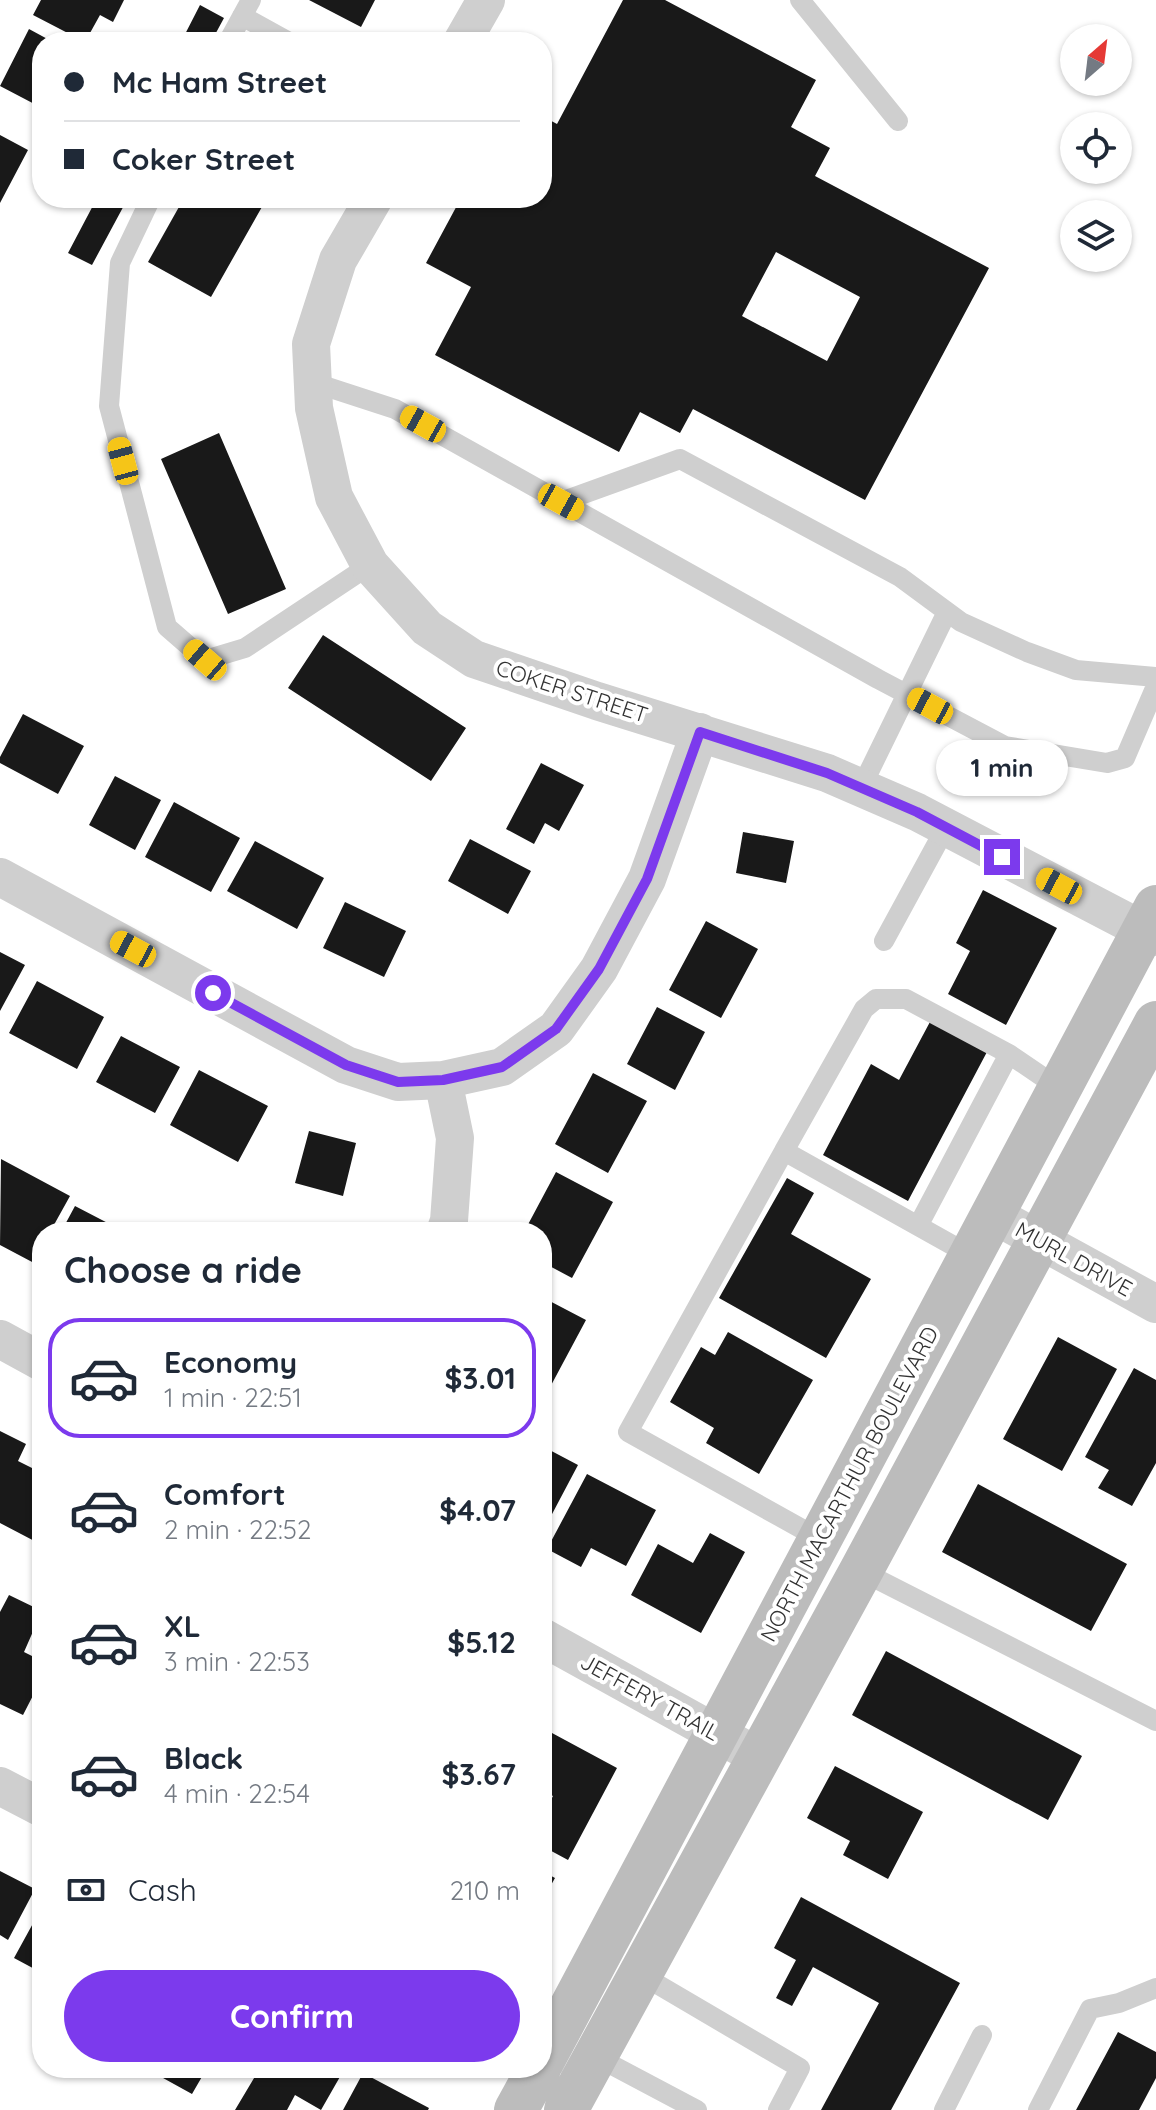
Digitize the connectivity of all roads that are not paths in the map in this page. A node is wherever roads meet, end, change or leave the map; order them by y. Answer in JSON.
{"nodes":[{"id":1,"x":486,"y":0,"type":"edge"},
{"id":2,"x":800,"y":0,"type":"edge"},
{"id":3,"x":246,"y":8,"type":"edge"},
{"id":4,"x":233,"y":32,"type":"edge"},
{"id":5,"x":276,"y":32,"type":"edge"},
{"id":6,"x":468,"y":32,"type":"edge"},
{"id":7,"x":898,"y":121,"type":"dead end"},
{"id":8,"x":146,"y":208,"type":"edge"},
{"id":9,"x":368,"y":208,"type":"edge"},
{"id":10,"x":312,"y":382,"type":"junction"},
{"id":11,"x":561,"y":502,"type":"junction"},
{"id":12,"x":370,"y":565,"type":"junction"},
{"id":13,"x":947,"y":612,"type":"junction"},
{"id":14,"x":1156,"y":677,"type":"edge"},
{"id":15,"x":1156,"y":686,"type":"edge"},
{"id":16,"x":905,"y":693,"type":"junction"},
{"id":17,"x":700,"y":732,"type":"junction"},
{"id":18,"x":861,"y":788,"type":"junction"},
{"id":19,"x":946,"y":827,"type":"junction"},
{"id":20,"x":0,"y":877,"type":"edge"},
{"id":21,"x":1152,"y":925,"type":"edge"},
{"id":22,"x":884,"y":941,"type":"dead end"},
{"id":23,"x":1156,"y":1023,"type":"edge"},
{"id":24,"x":1009,"y":1054,"type":"junction"},
{"id":25,"x":443,"y":1080,"type":"junction"},
{"id":26,"x":1059,"y":1088,"type":"junction"},
{"id":27,"x":784,"y":1151,"type":"junction"},
{"id":28,"x":992,"y":1214,"type":"junction"},
{"id":29,"x":449,"y":1222,"type":"edge"},
{"id":30,"x":918,"y":1226,"type":"junction"},
{"id":31,"x":1039,"y":1240,"type":"junction"},
{"id":32,"x":970,"y":1255,"type":"junction"},
{"id":33,"x":1156,"y":1304,"type":"edge"},
{"id":34,"x":0,"y":1339,"type":"edge"},
{"id":35,"x":32,"y":1357,"type":"edge"},
{"id":36,"x":820,"y":1539,"type":"junction"},
{"id":37,"x":861,"y":1571,"type":"junction"},
{"id":38,"x":552,"y":1643,"type":"edge"},
{"id":39,"x":1156,"y":1721,"type":"edge"},
{"id":40,"x":716,"y":1733,"type":"junction"},
{"id":41,"x":759,"y":1757,"type":"junction"},
{"id":42,"x":0,"y":1786,"type":"edge"},
{"id":43,"x":32,"y":1803,"type":"edge"},
{"id":44,"x":640,"y":1974,"type":"junction"},
{"id":45,"x":1156,"y":1988,"type":"edge"},
{"id":46,"x":982,"y":2035,"type":"dead end"},
{"id":47,"x":552,"y":2038,"type":"edge"},
{"id":48,"x":595,"y":2056,"type":"junction"},
{"id":49,"x":532,"y":2078,"type":"edge"},
{"id":50,"x":570,"y":2103,"type":"edge"},
{"id":51,"x":697,"y":2110,"type":"edge"},
{"id":52,"x":778,"y":2110,"type":"edge"},
{"id":53,"x":944,"y":2110,"type":"edge"},
{"id":54,"x":1038,"y":2110,"type":"edge"}],
"edges":[{"from":1,"to":6,"type":"street"},
{"from":2,"to":7,"type":"lane"},
{"from":3,"to":4,"type":"lane"},
{"from":3,"to":5,"type":"lane"},
{"from":8,"to":12,"type":"lane"},
{"from":9,"to":10,"type":"street","name":"COKER STREET"},
{"from":10,"to":11,"type":"lane"},
{"from":10,"to":12,"type":"street","name":"COKER STREET"},
{"from":11,"to":13,"type":"lane"},
{"from":11,"to":16,"type":"lane"},
{"from":12,"to":17,"type":"street","name":"COKER STREET"},
{"from":13,"to":14,"type":"lane"},
{"from":13,"to":16,"type":"lane"},
{"from":15,"to":16,"type":"lane"},
{"from":16,"to":18,"type":"lane"},
{"from":17,"to":18,"type":"street","name":"COKER STREET"},
{"from":17,"to":25,"type":"street"},
{"from":18,"to":19,"type":"street","name":"COKER STREET"},
{"from":19,"to":21,"type":"street","name":"COKER STREET"},
{"from":19,"to":22,"type":"lane"},
{"from":20,"to":25,"type":"street"},
{"from":21,"to":26,"type":"main road","name":"NORTH MACARTHUR BOULEVARD"},
{"from":23,"to":31,"type":"main road"},
{"from":24,"to":26,"type":"lane"},
{"from":24,"to":27,"type":"lane"},
{"from":24,"to":30,"type":"lane"},
{"from":25,"to":29,"type":"street"},
{"from":26,"to":28,"type":"main road","name":"NORTH MACARTHUR BOULEVARD"},
{"from":27,"to":30,"type":"lane"},
{"from":27,"to":36,"type":"lane"},
{"from":28,"to":31,"type":"street","name":"MURL DRIVE"},
{"from":28,"to":32,"type":"main road","name":"NORTH MACARTHUR BOULEVARD"},
{"from":30,"to":32,"type":"lane"},
{"from":31,"to":33,"type":"street","name":"MURL DRIVE"},
{"from":31,"to":37,"type":"main road"},
{"from":32,"to":36,"type":"main road","name":"NORTH MACARTHUR BOULEVARD"},
{"from":34,"to":35,"type":"street"},
{"from":36,"to":40,"type":"main road","name":"NORTH MACARTHUR BOULEVARD"},
{"from":37,"to":39,"type":"lane"},
{"from":37,"to":41,"type":"main road"},
{"from":38,"to":40,"type":"street","name":"JEFFERY TRAIL"},
{"from":40,"to":41,"type":"street","name":"JEFFERY TRAIL"},
{"from":40,"to":47,"type":"main road","name":"NORTH MACARTHUR BOULEVARD"},
{"from":41,"to":44,"type":"main road"},
{"from":42,"to":43,"type":"street"},
{"from":44,"to":48,"type":"main road"},
{"from":44,"to":52,"type":"lane"},
{"from":45,"to":54,"type":"lane"},
{"from":46,"to":53,"type":"lane"},
{"from":48,"to":50,"type":"main road"},
{"from":48,"to":51,"type":"lane"},
{"from":49,"to":50,"type":"street"}]}
